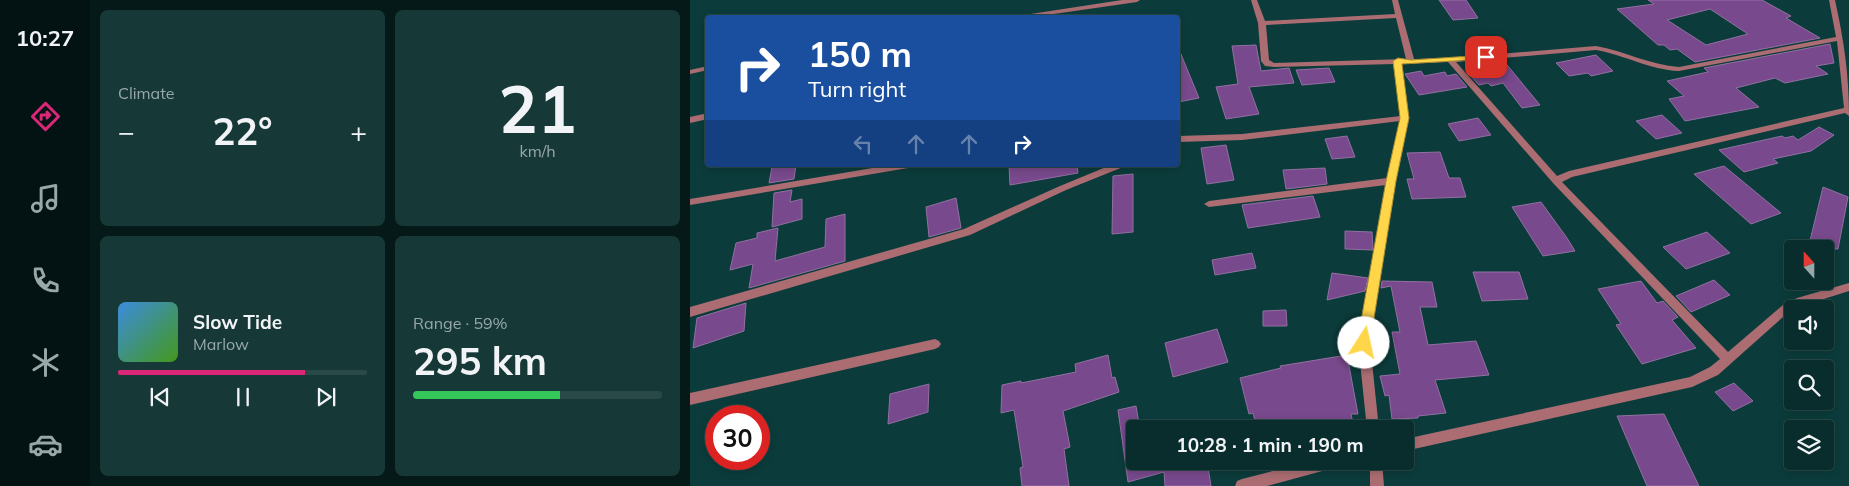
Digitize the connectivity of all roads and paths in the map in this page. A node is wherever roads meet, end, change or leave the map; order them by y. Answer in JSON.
{"nodes":[{"id":1,"x":1137,"y":0,"type":"edge"},
{"id":2,"x":1254,"y":0,"type":"edge"},
{"id":3,"x":1395,"y":0,"type":"edge"},
{"id":4,"x":1832,"y":0,"type":"edge"},
{"id":5,"x":1030,"y":15,"type":"edge"},
{"id":6,"x":1398,"y":16,"type":"junction"},
{"id":7,"x":1262,"y":23,"type":"junction"},
{"id":8,"x":1840,"y":38,"type":"junction"},
{"id":9,"x":1450,"y":60,"type":"junction"},
{"id":10,"x":1398,"y":61,"type":"junction"},
{"id":11,"x":1411,"y":62,"type":"junction"},
{"id":12,"x":705,"y":69,"type":"edge"},
{"id":13,"x":690,"y":72,"type":"edge"},
{"id":14,"x":1849,"y":112,"type":"edge"},
{"id":15,"x":705,"y":117,"type":"edge"},
{"id":16,"x":1404,"y":118,"type":"junction"},
{"id":17,"x":690,"y":120,"type":"edge"},
{"id":18,"x":1180,"y":139,"type":"edge"},
{"id":19,"x":896,"y":167,"type":"edge"},
{"id":20,"x":1115,"y":167,"type":"edge"},
{"id":21,"x":1391,"y":181,"type":"junction"},
{"id":22,"x":1556,"y":181,"type":"junction"},
{"id":23,"x":690,"y":202,"type":"edge"},
{"id":24,"x":1209,"y":204,"type":"dead end"},
{"id":25,"x":1849,"y":288,"type":"edge"},
{"id":26,"x":690,"y":312,"type":"edge"},
{"id":27,"x":935,"y":344,"type":"dead end"},
{"id":28,"x":1728,"y":360,"type":"junction"},
{"id":29,"x":690,"y":399,"type":"edge"},
{"id":30,"x":1372,"y":420,"type":"edge"},
{"id":31,"x":1414,"y":443,"type":"edge"},
{"id":32,"x":1303,"y":470,"type":"edge"},
{"id":33,"x":1376,"y":470,"type":"edge"},
{"id":34,"x":1242,"y":486,"type":"edge"},
{"id":35,"x":1377,"y":486,"type":"edge"}],
"edges":[{"from":1,"to":5,"type":"street"},
{"from":2,"to":7,"type":"street"},
{"from":3,"to":6,"type":"street"},
{"from":4,"to":8,"type":"street"},
{"from":6,"to":7,"type":"street"},
{"from":6,"to":11,"type":"street"},
{"from":7,"to":10,"type":"street"},
{"from":8,"to":9,"type":"street"},
{"from":8,"to":14,"type":"street"},
{"from":9,"to":11,"type":"street"},
{"from":9,"to":22,"type":"street"},
{"from":10,"to":11,"type":"street"},
{"from":10,"to":16,"type":"street"},
{"from":12,"to":13,"type":"street"},
{"from":14,"to":22,"type":"street"},
{"from":15,"to":17,"type":"street"},
{"from":16,"to":18,"type":"street"},
{"from":16,"to":21,"type":"street"},
{"from":19,"to":23,"type":"street"},
{"from":20,"to":26,"type":"street"},
{"from":21,"to":24,"type":"street"},
{"from":21,"to":30,"type":"street"},
{"from":22,"to":28,"type":"street"},
{"from":25,"to":28,"type":"street"},
{"from":27,"to":29,"type":"street"},
{"from":28,"to":31,"type":"street"},
{"from":32,"to":34,"type":"street"},
{"from":33,"to":35,"type":"street"}]}
